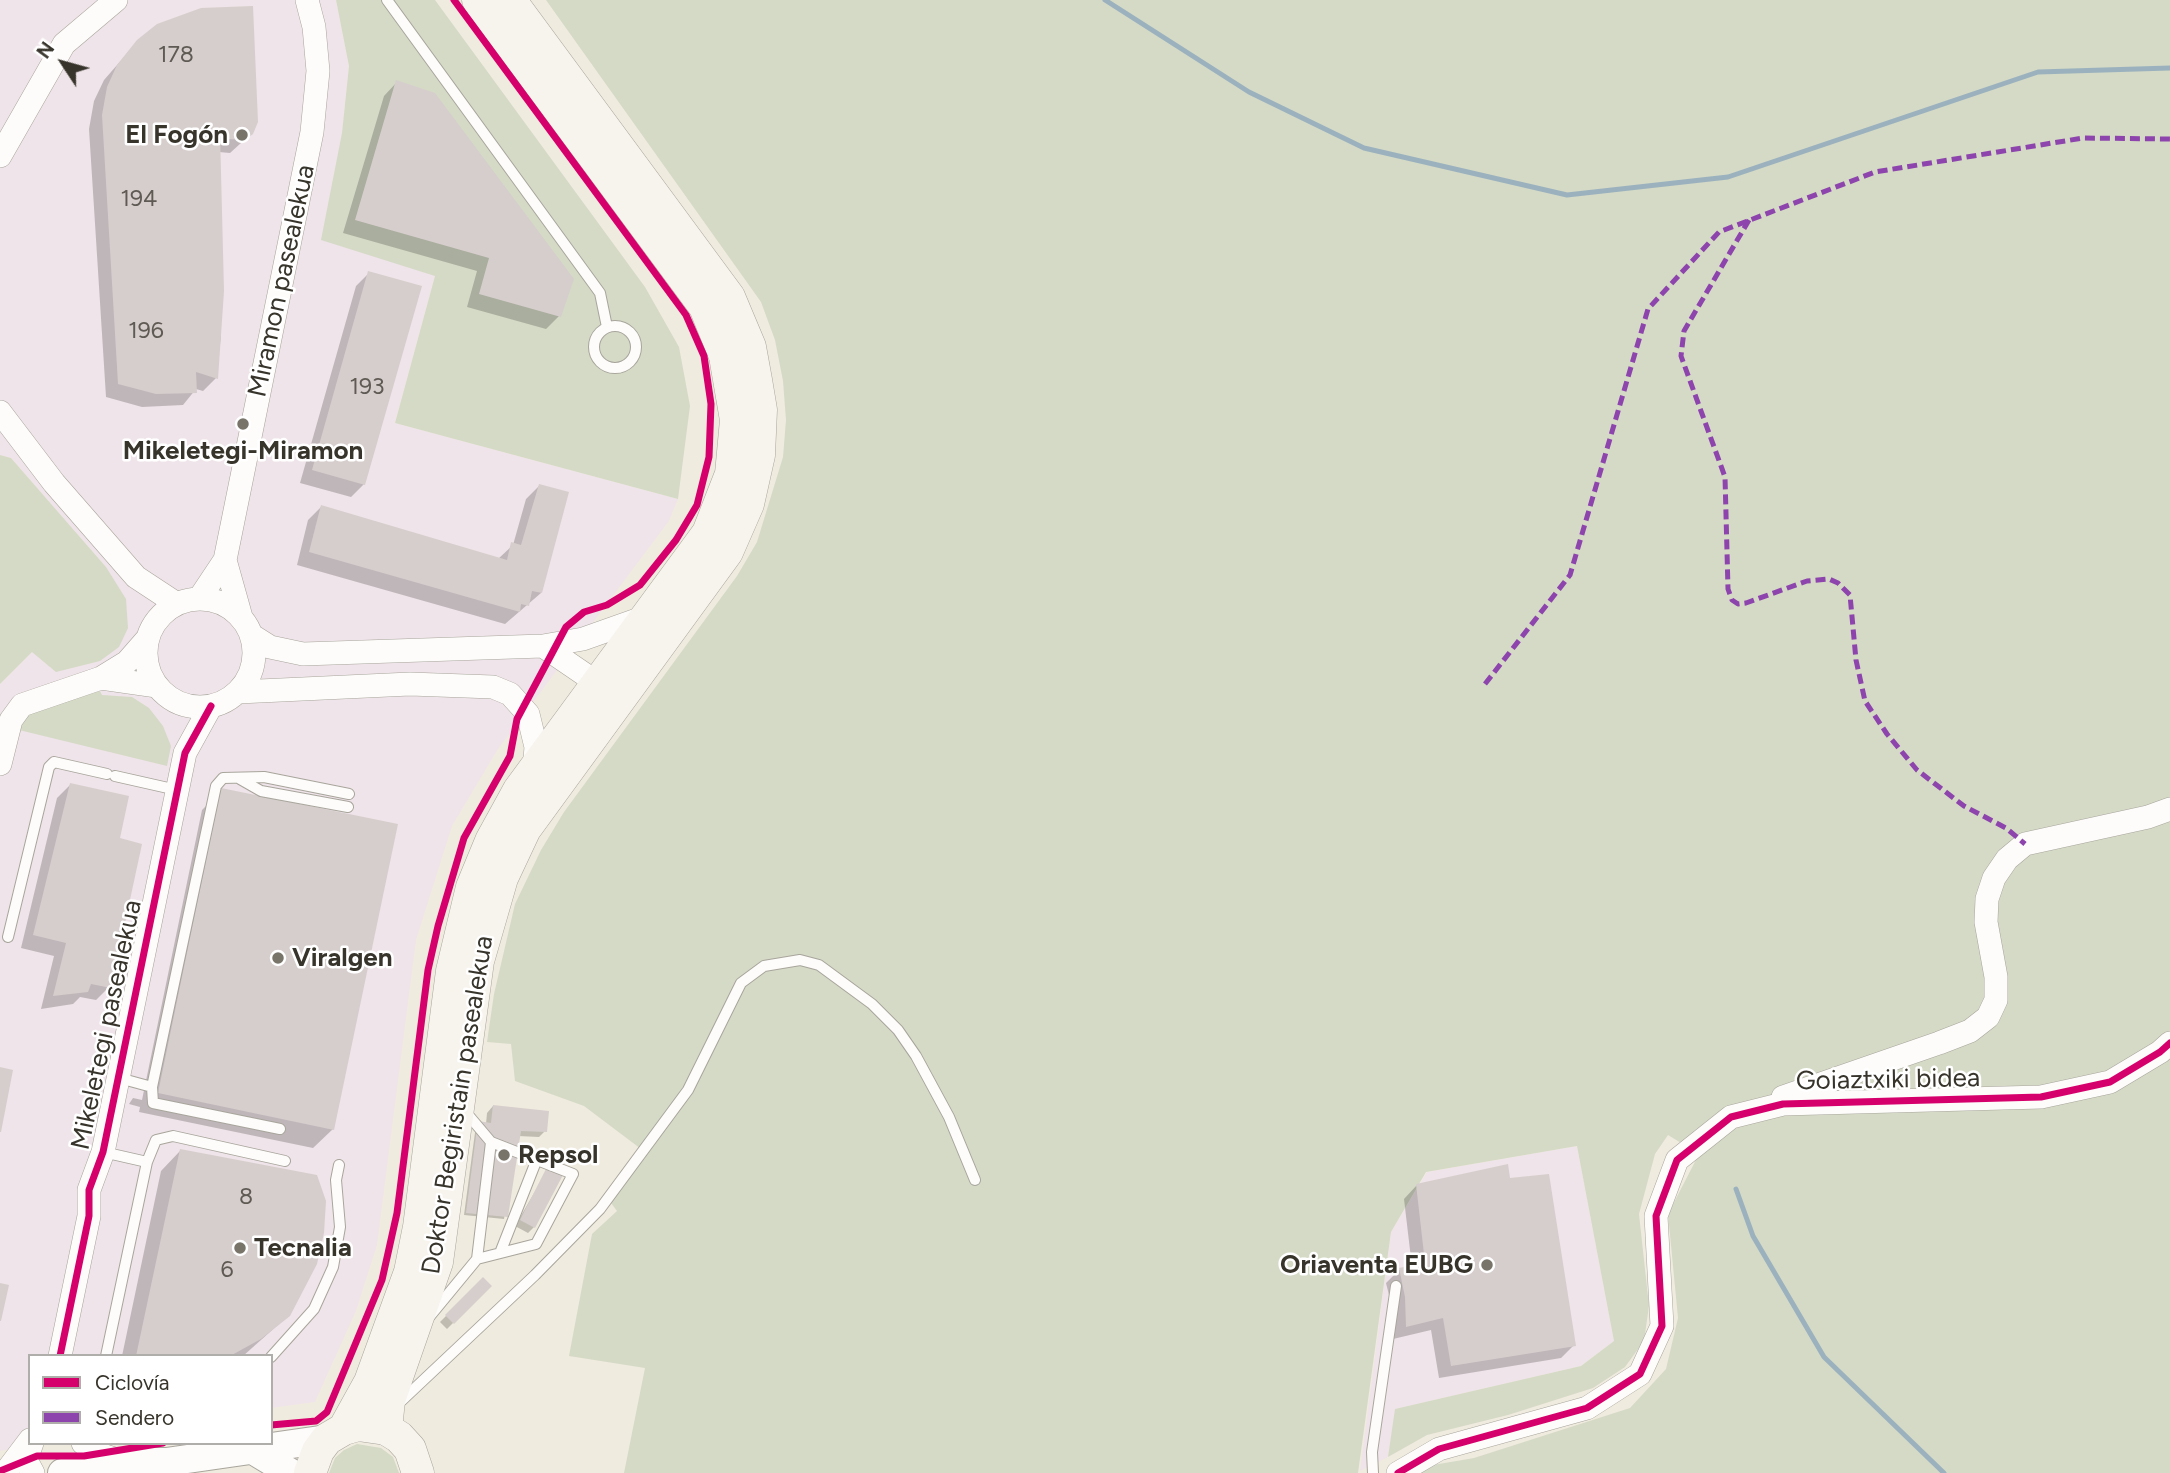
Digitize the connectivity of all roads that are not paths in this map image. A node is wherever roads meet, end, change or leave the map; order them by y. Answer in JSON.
{"nodes":[{"id":1,"x":116,"y":0,"type":"edge"},
{"id":2,"x":307,"y":0,"type":"edge"},
{"id":3,"x":387,"y":0,"type":"edge"},
{"id":4,"x":478,"y":0,"type":"edge"},
{"id":5,"x":510,"y":0,"type":"edge"},
{"id":6,"x":0,"y":156,"type":"edge"},
{"id":7,"x":607,"y":327,"type":"junction"},
{"id":8,"x":0,"y":412,"type":"edge"},
{"id":9,"x":0,"y":436,"type":"edge"},
{"id":10,"x":30,"y":452,"type":"junction"},
{"id":11,"x":225,"y":560,"type":"junction"},
{"id":12,"x":136,"y":576,"type":"junction"},
{"id":13,"x":188,"y":602,"type":"junction"},
{"id":14,"x":648,"y":615,"type":"junction"},
{"id":15,"x":246,"y":626,"type":"junction"},
{"id":16,"x":151,"y":632,"type":"junction"},
{"id":17,"x":543,"y":646,"type":"junction"},
{"id":18,"x":101,"y":678,"type":"junction"},
{"id":19,"x":593,"y":690,"type":"junction"},
{"id":20,"x":163,"y":692,"type":"junction"},
{"id":21,"x":238,"y":692,"type":"junction"},
{"id":22,"x":211,"y":706,"type":"junction"},
{"id":23,"x":185,"y":753,"type":"junction"},
{"id":24,"x":0,"y":764,"type":"edge"},
{"id":25,"x":240,"y":779,"type":"junction"},
{"id":26,"x":544,"y":780,"type":"junction"},
{"id":27,"x":177,"y":790,"type":"junction"},
{"id":28,"x":349,"y":794,"type":"dead end"},
{"id":29,"x":348,"y":807,"type":"dead end"},
{"id":30,"x":2170,"y":809,"type":"edge"},
{"id":31,"x":8,"y":937,"type":"dead end"},
{"id":32,"x":2170,"y":1043,"type":"edge"},
{"id":33,"x":119,"y":1078,"type":"junction"},
{"id":34,"x":152,"y":1087,"type":"junction"},
{"id":35,"x":459,"y":1103,"type":"junction"},
{"id":36,"x":1731,"y":1117,"type":"junction"},
{"id":37,"x":280,"y":1129,"type":"dead end"},
{"id":38,"x":491,"y":1142,"type":"junction"},
{"id":39,"x":102,"y":1157,"type":"junction"},
{"id":40,"x":537,"y":1159,"type":"junction"},
{"id":41,"x":285,"y":1161,"type":"dead end"},
{"id":42,"x":147,"y":1162,"type":"junction"},
{"id":43,"x":339,"y":1165,"type":"dead end"},
{"id":44,"x":975,"y":1181,"type":"dead end"},
{"id":45,"x":500,"y":1253,"type":"junction"},
{"id":46,"x":477,"y":1259,"type":"junction"},
{"id":47,"x":1396,"y":1286,"type":"dead end"},
{"id":48,"x":412,"y":1337,"type":"junction"},
{"id":49,"x":60,"y":1354,"type":"edge"},
{"id":50,"x":106,"y":1354,"type":"edge"},
{"id":51,"x":273,"y":1355,"type":"edge"},
{"id":52,"x":387,"y":1421,"type":"junction"},
{"id":53,"x":335,"y":1434,"type":"junction"},
{"id":54,"x":28,"y":1445,"type":"edge"},
{"id":55,"x":30,"y":1445,"type":"edge"},
{"id":56,"x":86,"y":1445,"type":"edge"},
{"id":57,"x":256,"y":1452,"type":"junction"},
{"id":58,"x":145,"y":1466,"type":"edge"},
{"id":59,"x":1401,"y":1472,"type":"edge"},
{"id":60,"x":5,"y":1473,"type":"edge"},
{"id":61,"x":33,"y":1473,"type":"edge"},
{"id":62,"x":62,"y":1473,"type":"edge"},
{"id":63,"x":292,"y":1473,"type":"edge"},
{"id":64,"x":310,"y":1473,"type":"edge"},
{"id":65,"x":418,"y":1473,"type":"edge"},
{"id":66,"x":1373,"y":1473,"type":"edge"}],
"edges":[{"from":1,"to":6,"type":"street"},
{"from":2,"to":11,"type":"street","name":"Miramon pasealekua"},
{"from":3,"to":7,"type":"lane"},
{"from":4,"to":14,"type":"main road"},
{"from":5,"to":26,"type":"main road","name":"Doktor Begiristain pasealekua"},
{"from":7,"to":7,"type":"lane"},
{"from":8,"to":10,"type":"street"},
{"from":9,"to":10,"type":"street"},
{"from":10,"to":12,"type":"street"},
{"from":11,"to":13,"type":"street","name":"Miramon pasealekua"},
{"from":11,"to":15,"type":"street","name":"Miramon pasealekua"},
{"from":12,"to":13,"type":"street"},
{"from":12,"to":16,"type":"street"},
{"from":13,"to":15,"type":"street"},
{"from":13,"to":16,"type":"street"},
{"from":14,"to":17,"type":"street"},
{"from":14,"to":19,"type":"main road"},
{"from":15,"to":17,"type":"street"},
{"from":15,"to":21,"type":"street"},
{"from":16,"to":18,"type":"street"},
{"from":16,"to":20,"type":"street"},
{"from":17,"to":19,"type":"street"},
{"from":18,"to":20,"type":"street"},
{"from":18,"to":24,"type":"street"},
{"from":19,"to":26,"type":"main road"},
{"from":20,"to":22,"type":"street"},
{"from":20,"to":23,"type":"street","name":"Mikeletegi pasealekua"},
{"from":21,"to":22,"type":"street"},
{"from":21,"to":26,"type":"street"},
{"from":22,"to":23,"type":"street","name":"Mikeletegi pasealekua"},
{"from":23,"to":27,"type":"street","name":"Mikeletegi pasealekua"},
{"from":25,"to":28,"type":"lane"},
{"from":25,"to":29,"type":"lane"},
{"from":25,"to":34,"type":"lane"},
{"from":26,"to":35,"type":"main road","name":"Doktor Begiristain pasealekua"},
{"from":26,"to":53,"type":"main road"},
{"from":27,"to":31,"type":"lane"},
{"from":27,"to":33,"type":"street","name":"Mikeletegi pasealekua"},
{"from":30,"to":36,"type":"street"},
{"from":32,"to":36,"type":"street","name":"Goiaztxiki bidea"},
{"from":33,"to":34,"type":"lane"},
{"from":33,"to":39,"type":"street","name":"Mikeletegi pasealekua"},
{"from":34,"to":37,"type":"lane"},
{"from":35,"to":38,"type":"lane"},
{"from":35,"to":48,"type":"main road","name":"Doktor Begiristain pasealekua"},
{"from":36,"to":59,"type":"street","name":"Goiaztxiki bidea"},
{"from":38,"to":40,"type":"lane"},
{"from":38,"to":46,"type":"lane"},
{"from":39,"to":42,"type":"lane"},
{"from":39,"to":49,"type":"street","name":"Mikeletegi pasealekua"},
{"from":40,"to":45,"type":"lane"},
{"from":40,"to":45,"type":"lane"},
{"from":41,"to":42,"type":"lane"},
{"from":42,"to":50,"type":"lane"},
{"from":43,"to":51,"type":"lane"},
{"from":44,"to":52,"type":"lane"},
{"from":45,"to":46,"type":"lane"},
{"from":46,"to":48,"type":"lane"},
{"from":47,"to":66,"type":"lane"},
{"from":48,"to":52,"type":"main road","name":"Doktor Begiristain pasealekua"},
{"from":52,"to":53,"type":"main road"},
{"from":52,"to":65,"type":"main road"},
{"from":53,"to":57,"type":"street"},
{"from":53,"to":64,"type":"main road"},
{"from":54,"to":60,"type":"street"},
{"from":55,"to":61,"type":"street"},
{"from":56,"to":58,"type":"street"},
{"from":57,"to":58,"type":"street"},
{"from":57,"to":63,"type":"street"},
{"from":58,"to":62,"type":"street"}]}
